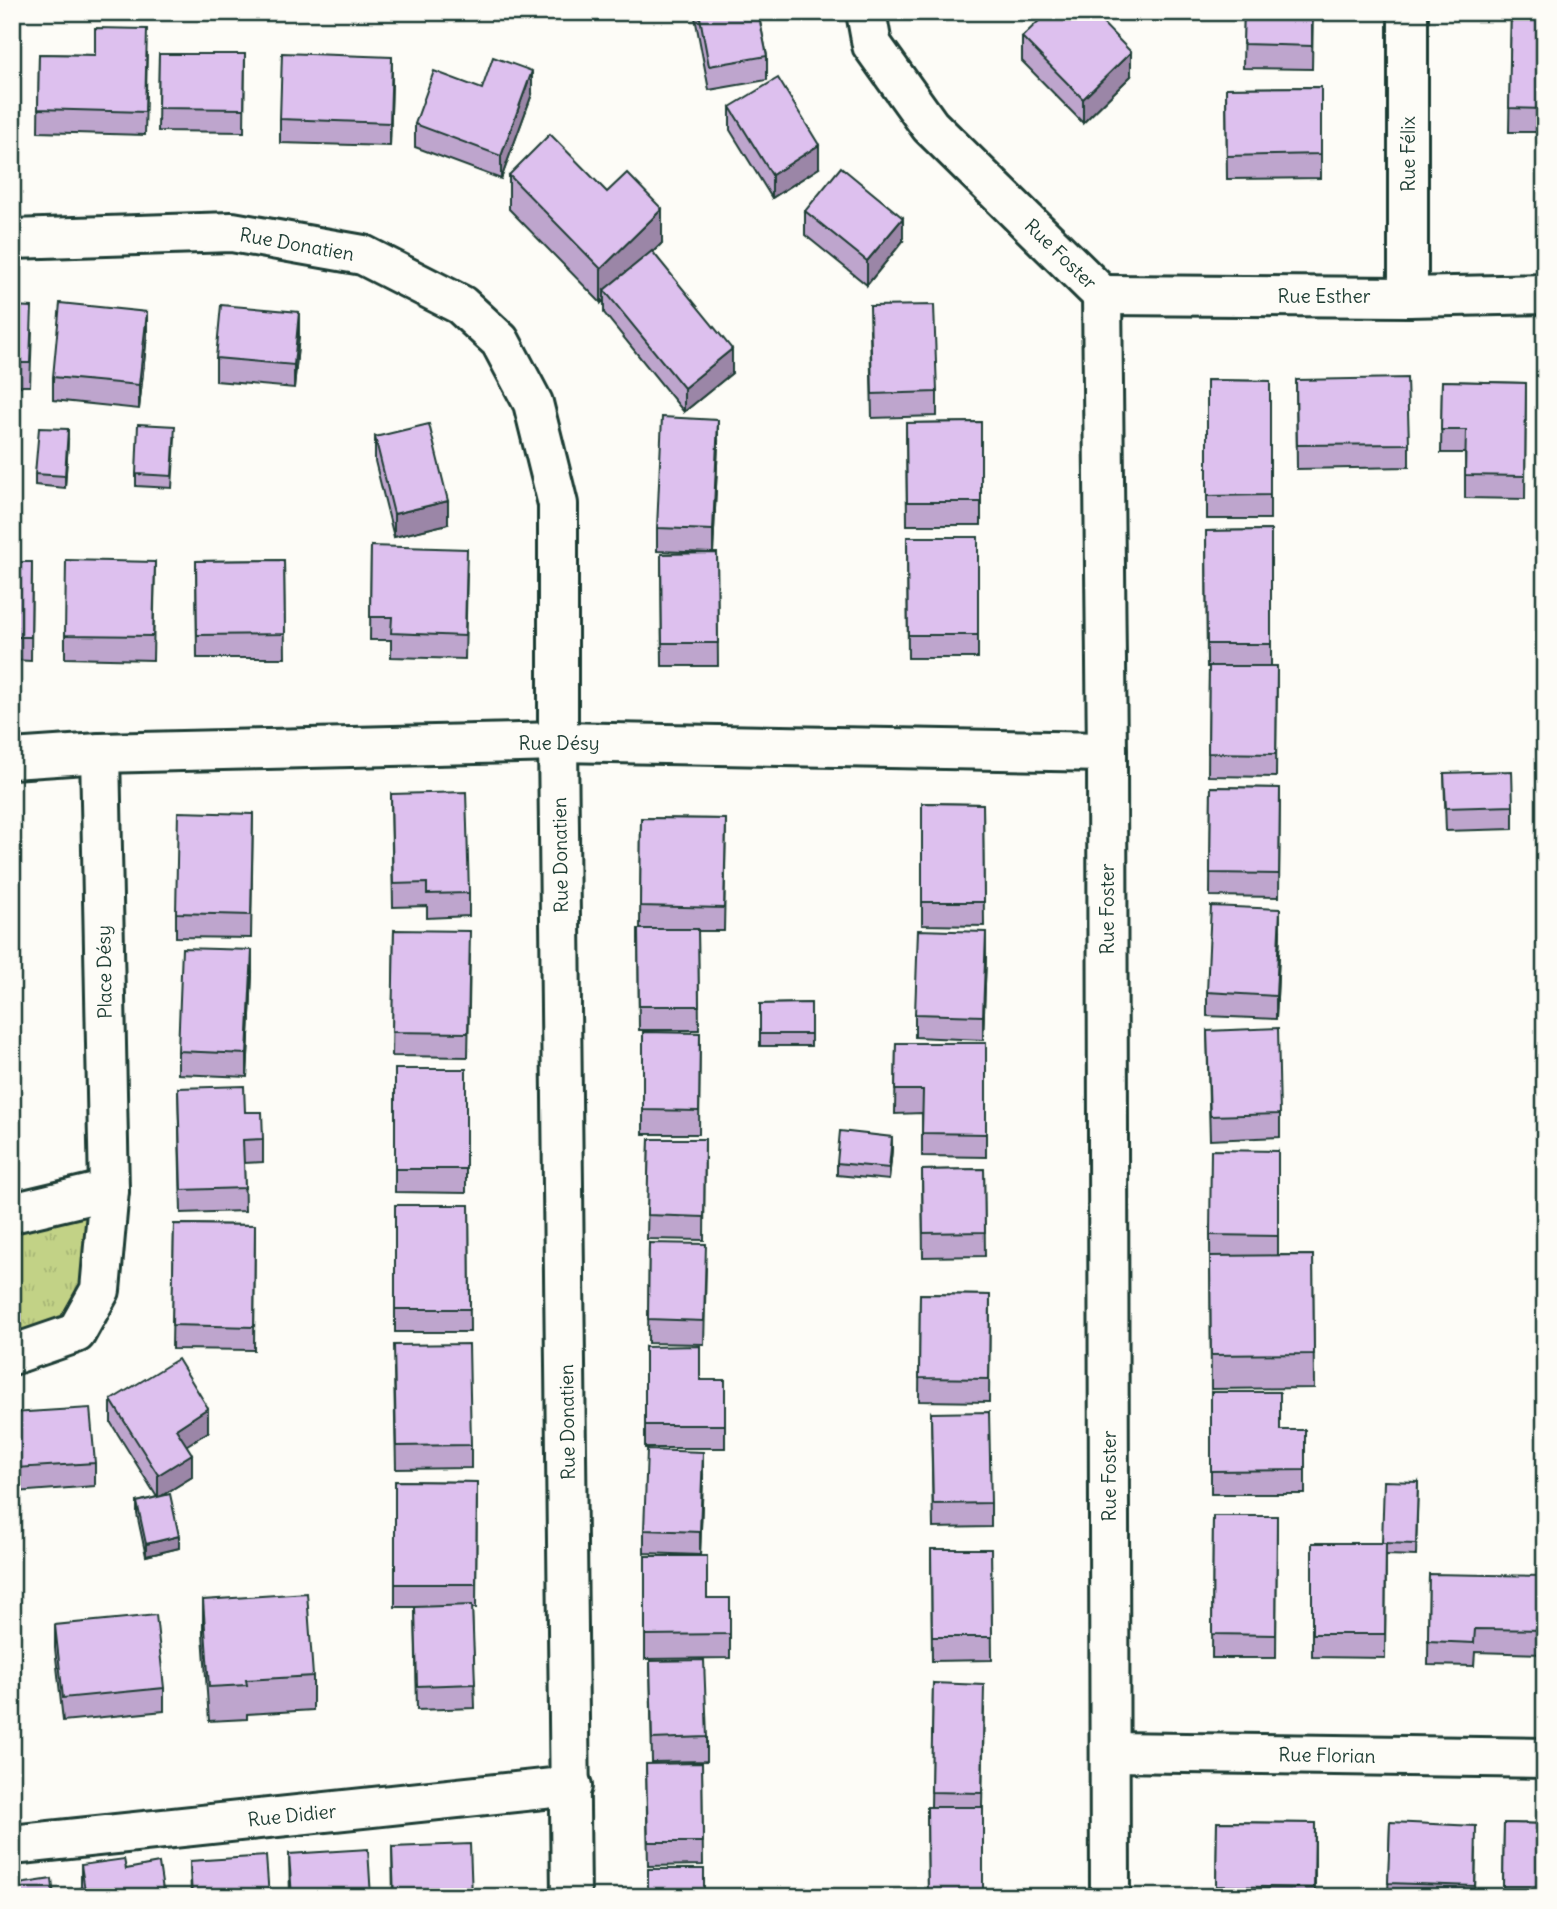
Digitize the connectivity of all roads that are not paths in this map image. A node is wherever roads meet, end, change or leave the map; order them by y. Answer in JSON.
{"nodes":[{"id":1,"x":866,"y":12,"type":"edge"},
{"id":2,"x":1408,"y":12,"type":"edge"},
{"id":3,"x":12,"y":239,"type":"edge"},
{"id":4,"x":1545,"y":294,"type":"edge"},
{"id":5,"x":1102,"y":295,"type":"junction"},
{"id":6,"x":1408,"y":296,"type":"junction"},
{"id":7,"x":558,"y":742,"type":"junction"},
{"id":8,"x":1107,"y":752,"type":"junction"},
{"id":9,"x":100,"y":753,"type":"junction"},
{"id":10,"x":12,"y":759,"type":"edge"},
{"id":11,"x":109,"y":1191,"type":"junction"},
{"id":12,"x":12,"y":1213,"type":"edge"},
{"id":13,"x":12,"y":1355,"type":"edge"},
{"id":14,"x":1110,"y":1752,"type":"junction"},
{"id":15,"x":1545,"y":1758,"type":"edge"},
{"id":16,"x":572,"y":1786,"type":"junction"},
{"id":17,"x":12,"y":1845,"type":"edge"},
{"id":18,"x":571,"y":1897,"type":"edge"},
{"id":19,"x":1110,"y":1897,"type":"edge"}],
"edges":[{"from":1,"to":5,"type":"street","name":"Rue Foster"},
{"from":2,"to":6,"type":"street","name":"Rue Félix"},
{"from":3,"to":7,"type":"street","name":"Rue Donatien"},
{"from":4,"to":6,"type":"street","name":"Rue Esther"},
{"from":5,"to":6,"type":"street","name":"Rue Esther"},
{"from":5,"to":8,"type":"street","name":"Rue Foster"},
{"from":7,"to":8,"type":"street","name":"Rue Désy"},
{"from":7,"to":9,"type":"street","name":"Rue Désy"},
{"from":7,"to":16,"type":"street","name":"Rue Donatien"},
{"from":8,"to":14,"type":"street","name":"Rue Foster"},
{"from":9,"to":10,"type":"street","name":"Rue Désy"},
{"from":9,"to":11,"type":"street","name":"Place Désy"},
{"from":11,"to":12,"type":"street"},
{"from":11,"to":13,"type":"street","name":"Place Désy"},
{"from":14,"to":15,"type":"street","name":"Rue Florian"},
{"from":14,"to":19,"type":"street","name":"Rue Foster"},
{"from":16,"to":17,"type":"street","name":"Rue Didier"},
{"from":16,"to":18,"type":"street","name":"Rue Donatien"}]}
